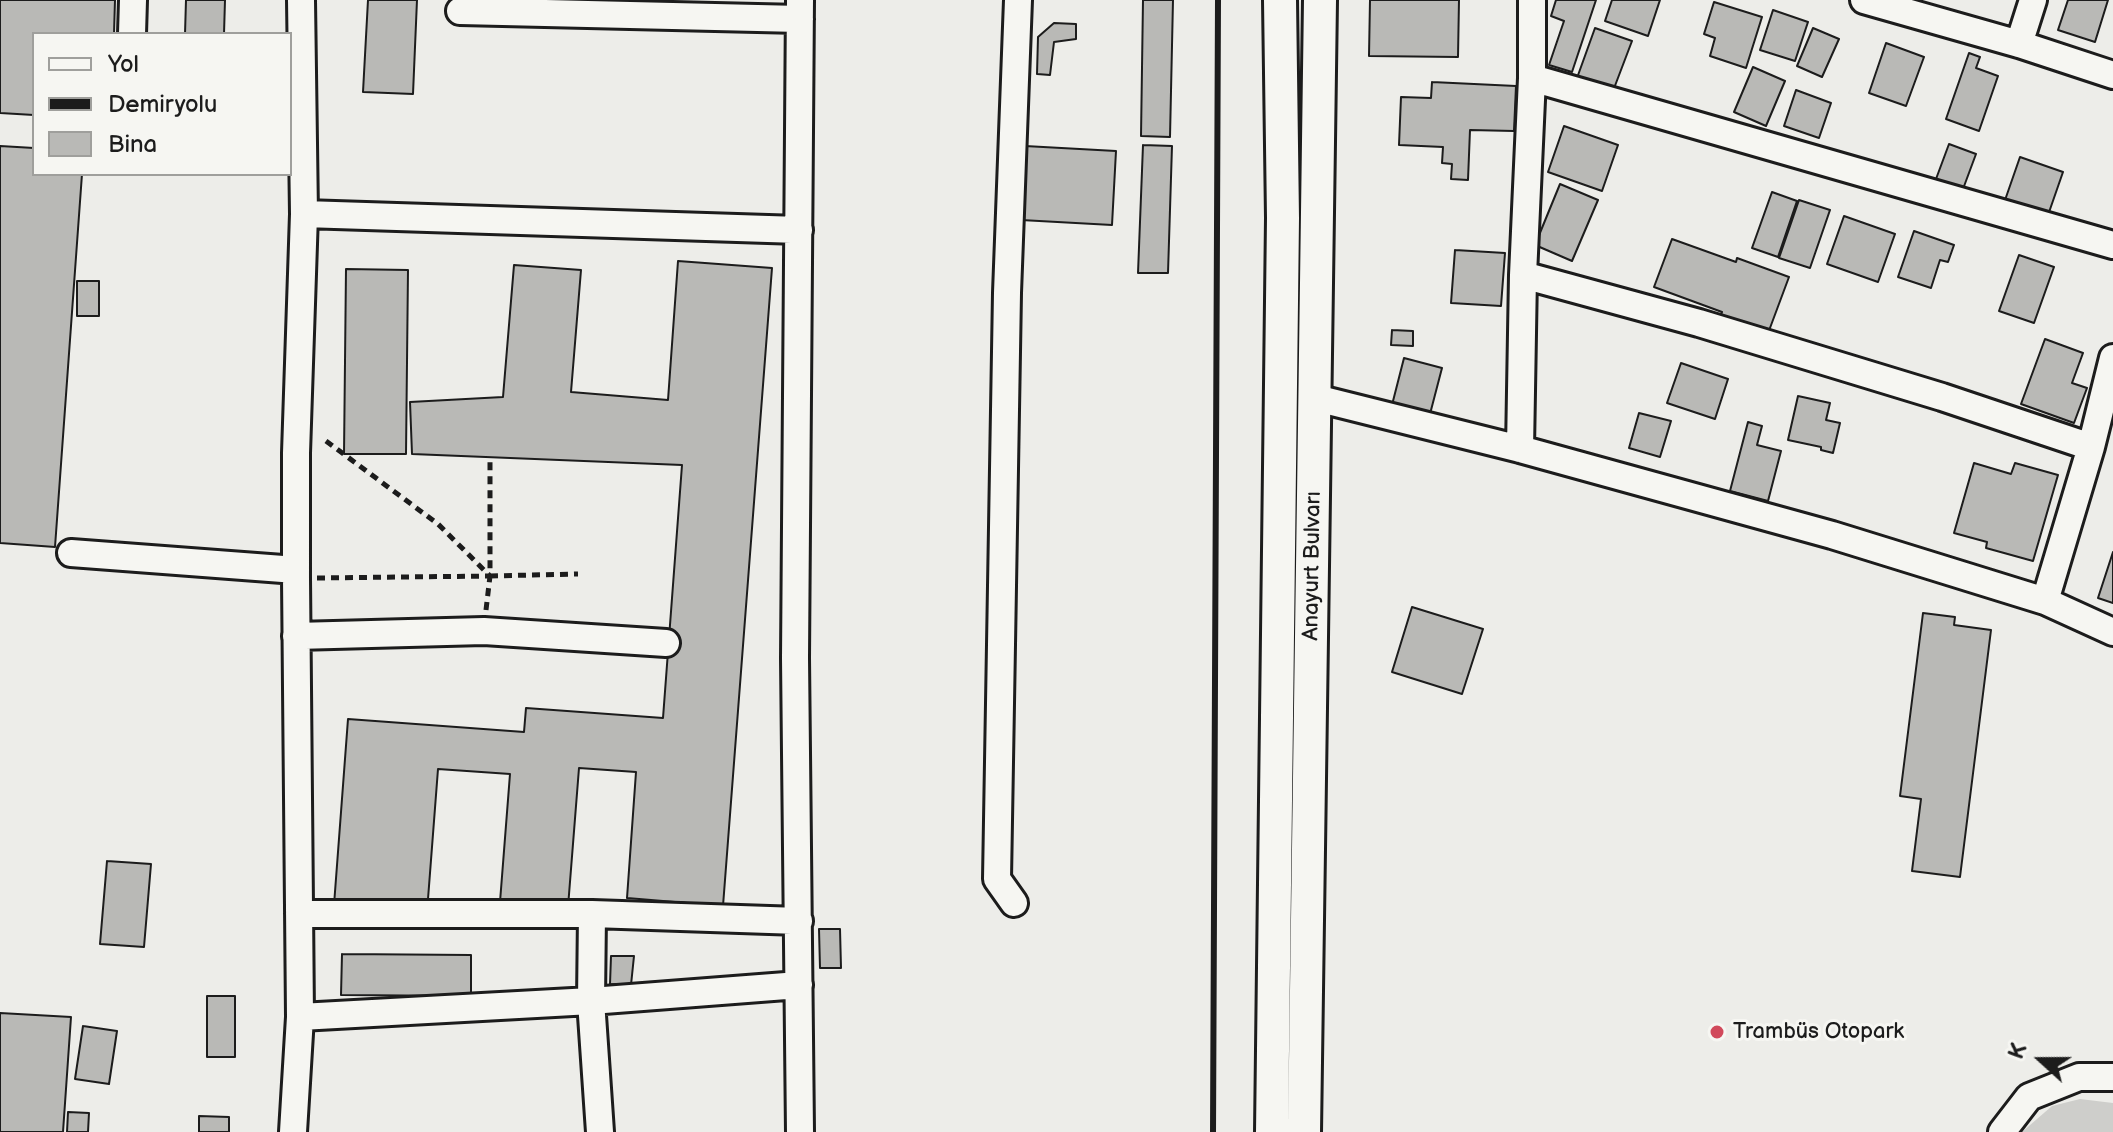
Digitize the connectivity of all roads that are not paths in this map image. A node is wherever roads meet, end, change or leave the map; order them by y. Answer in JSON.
{"nodes":[{"id":1,"x":133,"y":0,"type":"edge"},
{"id":2,"x":301,"y":0,"type":"edge"},
{"id":3,"x":1018,"y":0,"type":"edge"},
{"id":4,"x":1280,"y":0,"type":"edge"},
{"id":5,"x":1320,"y":0,"type":"edge"},
{"id":6,"x":1532,"y":0,"type":"edge"},
{"id":7,"x":1864,"y":0,"type":"edge"},
{"id":8,"x":2033,"y":0,"type":"edge"},
{"id":9,"x":800,"y":9,"type":"edge"},
{"id":10,"x":460,"y":11,"type":"dead end"},
{"id":11,"x":132,"y":32,"type":"edge"},
{"id":12,"x":2019,"y":44,"type":"junction"},
{"id":13,"x":2113,"y":75,"type":"edge"},
{"id":14,"x":1532,"y":78,"type":"junction"},
{"id":15,"x":304,"y":214,"type":"junction"},
{"id":16,"x":799,"y":230,"type":"junction"},
{"id":17,"x":2113,"y":245,"type":"edge"},
{"id":18,"x":1523,"y":275,"type":"junction"},
{"id":19,"x":2113,"y":358,"type":"edge"},
{"id":20,"x":1316,"y":398,"type":"junction"},
{"id":21,"x":2107,"y":412,"type":"edge"},
{"id":22,"x":2091,"y":447,"type":"junction"},
{"id":23,"x":1520,"y":449,"type":"junction"},
{"id":24,"x":71,"y":553,"type":"dead end"},
{"id":25,"x":296,"y":574,"type":"junction"},
{"id":26,"x":2045,"y":601,"type":"junction"},
{"id":27,"x":2113,"y":632,"type":"edge"},
{"id":28,"x":296,"y":636,"type":"junction"},
{"id":29,"x":666,"y":643,"type":"dead end"},
{"id":30,"x":1014,"y":903,"type":"dead end"},
{"id":31,"x":299,"y":914,"type":"junction"},
{"id":32,"x":592,"y":914,"type":"junction"},
{"id":33,"x":799,"y":921,"type":"junction"},
{"id":34,"x":799,"y":985,"type":"junction"},
{"id":35,"x":591,"y":1001,"type":"junction"},
{"id":36,"x":300,"y":1017,"type":"junction"},
{"id":37,"x":2113,"y":1077,"type":"edge"},
{"id":38,"x":293,"y":1132,"type":"edge"},
{"id":39,"x":600,"y":1132,"type":"edge"},
{"id":40,"x":800,"y":1132,"type":"edge"},
{"id":41,"x":1272,"y":1132,"type":"edge"},
{"id":42,"x":1304,"y":1132,"type":"edge"},
{"id":43,"x":2002,"y":1132,"type":"edge"}],
"edges":[{"from":1,"to":11,"type":"street"},
{"from":2,"to":15,"type":"street"},
{"from":3,"to":30,"type":"street"},
{"from":4,"to":41,"type":"main road","name":"Anayurt Bulvarı"},
{"from":5,"to":20,"type":"main road","name":"Anayurt Bulvarı"},
{"from":6,"to":14,"type":"street"},
{"from":7,"to":12,"type":"street"},
{"from":8,"to":12,"type":"street"},
{"from":9,"to":10,"type":"street"},
{"from":9,"to":16,"type":"street"},
{"from":12,"to":13,"type":"street"},
{"from":14,"to":17,"type":"street"},
{"from":14,"to":18,"type":"street"},
{"from":15,"to":16,"type":"street"},
{"from":15,"to":25,"type":"street"},
{"from":16,"to":33,"type":"street"},
{"from":18,"to":22,"type":"street"},
{"from":18,"to":23,"type":"street"},
{"from":19,"to":21,"type":"street"},
{"from":20,"to":23,"type":"street"},
{"from":20,"to":42,"type":"main road","name":"Anayurt Bulvarı"},
{"from":21,"to":22,"type":"street"},
{"from":22,"to":26,"type":"street"},
{"from":23,"to":26,"type":"street"},
{"from":24,"to":25,"type":"street"},
{"from":25,"to":28,"type":"street"},
{"from":26,"to":27,"type":"street"},
{"from":28,"to":29,"type":"street"},
{"from":28,"to":31,"type":"street"},
{"from":31,"to":32,"type":"street"},
{"from":31,"to":36,"type":"street"},
{"from":32,"to":33,"type":"street"},
{"from":32,"to":35,"type":"street"},
{"from":33,"to":34,"type":"street"},
{"from":34,"to":35,"type":"street"},
{"from":34,"to":40,"type":"street"},
{"from":35,"to":36,"type":"street"},
{"from":35,"to":39,"type":"street"},
{"from":36,"to":38,"type":"street"},
{"from":37,"to":43,"type":"street"}]}
